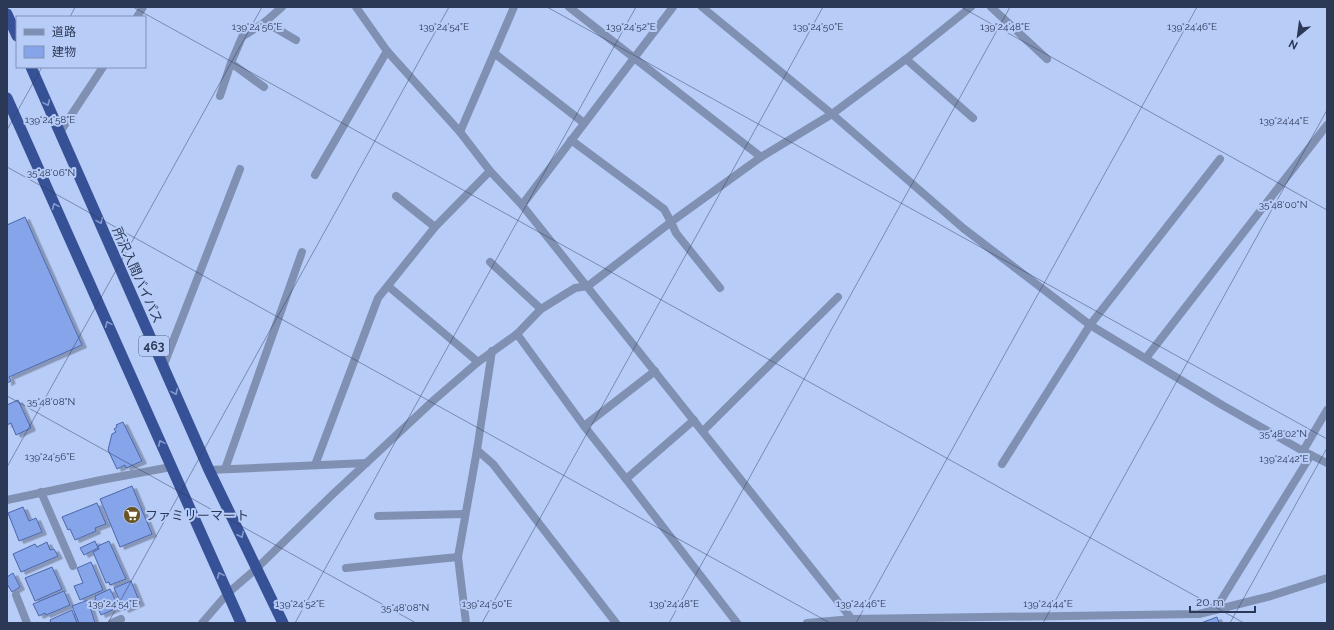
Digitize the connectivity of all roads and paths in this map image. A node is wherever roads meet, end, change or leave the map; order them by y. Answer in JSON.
{"nodes":[{"id":1,"x":144,"y":7,"type":"edge"},
{"id":2,"x":282,"y":7,"type":"edge"},
{"id":3,"x":356,"y":7,"type":"edge"},
{"id":4,"x":514,"y":7,"type":"edge"},
{"id":5,"x":569,"y":7,"type":"edge"},
{"id":6,"x":673,"y":7,"type":"edge"},
{"id":7,"x":702,"y":7,"type":"edge"},
{"id":8,"x":971,"y":7,"type":"edge"},
{"id":9,"x":991,"y":7,"type":"edge"},
{"id":10,"x":7,"y":14,"type":"edge"},
{"id":11,"x":138,"y":16,"type":"edge"},
{"id":12,"x":265,"y":22,"type":"junction"},
{"id":13,"x":16,"y":34,"type":"edge"},
{"id":14,"x":296,"y":40,"type":"dead end"},
{"id":15,"x":387,"y":51,"type":"junction"},
{"id":16,"x":494,"y":53,"type":"junction"},
{"id":17,"x":634,"y":59,"type":"junction"},
{"id":18,"x":906,"y":59,"type":"junction"},
{"id":19,"x":1047,"y":59,"type":"dead end"},
{"id":20,"x":231,"y":63,"type":"junction"},
{"id":21,"x":31,"y":68,"type":"edge"},
{"id":22,"x":103,"y":68,"type":"edge"},
{"id":23,"x":264,"y":87,"type":"dead end"},
{"id":24,"x":220,"y":96,"type":"dead end"},
{"id":25,"x":7,"y":98,"type":"edge"},
{"id":26,"x":832,"y":114,"type":"junction"},
{"id":27,"x":973,"y":118,"type":"dead end"},
{"id":28,"x":584,"y":123,"type":"junction"},
{"id":29,"x":1327,"y":125,"type":"edge"},
{"id":30,"x":60,"y":132,"type":"junction"},
{"id":31,"x":460,"y":132,"type":"junction"},
{"id":32,"x":571,"y":140,"type":"junction"},
{"id":33,"x":761,"y":158,"type":"junction"},
{"id":34,"x":1220,"y":159,"type":"dead end"},
{"id":35,"x":240,"y":170,"type":"dead end"},
{"id":36,"x":490,"y":171,"type":"junction"},
{"id":37,"x":314,"y":175,"type":"dead end"},
{"id":38,"x":396,"y":196,"type":"dead end"},
{"id":39,"x":522,"y":205,"type":"junction"},
{"id":40,"x":671,"y":222,"type":"junction"},
{"id":41,"x":435,"y":227,"type":"junction"},
{"id":42,"x":302,"y":252,"type":"dead end"},
{"id":43,"x":490,"y":262,"type":"dead end"},
{"id":44,"x":388,"y":286,"type":"junction"},
{"id":45,"x":588,"y":286,"type":"junction"},
{"id":46,"x":720,"y":288,"type":"dead end"},
{"id":47,"x":838,"y":297,"type":"dead end"},
{"id":48,"x":541,"y":309,"type":"junction"},
{"id":49,"x":1090,"y":325,"type":"junction"},
{"id":50,"x":516,"y":334,"type":"junction"},
{"id":51,"x":492,"y":351,"type":"junction"},
{"id":52,"x":1146,"y":358,"type":"junction"},
{"id":53,"x":478,"y":362,"type":"junction"},
{"id":54,"x":163,"y":366,"type":"junction"},
{"id":55,"x":655,"y":371,"type":"junction"},
{"id":56,"x":1327,"y":410,"type":"edge"},
{"id":57,"x":694,"y":420,"type":"junction"},
{"id":58,"x":584,"y":426,"type":"junction"},
{"id":59,"x":703,"y":431,"type":"junction"},
{"id":60,"x":477,"y":450,"type":"junction"},
{"id":61,"x":1303,"y":451,"type":"junction"},
{"id":62,"x":1311,"y":455,"type":"junction"},
{"id":63,"x":366,"y":462,"type":"junction"},
{"id":64,"x":1327,"y":463,"type":"edge"},
{"id":65,"x":1002,"y":464,"type":"dead end"},
{"id":66,"x":315,"y":465,"type":"junction"},
{"id":67,"x":171,"y":467,"type":"junction"},
{"id":68,"x":225,"y":469,"type":"junction"},
{"id":69,"x":209,"y":470,"type":"junction"},
{"id":70,"x":626,"y":479,"type":"junction"},
{"id":71,"x":42,"y":492,"type":"junction"},
{"id":72,"x":7,"y":500,"type":"edge"},
{"id":73,"x":465,"y":514,"type":"junction"},
{"id":74,"x":378,"y":516,"type":"dead end"},
{"id":75,"x":458,"y":557,"type":"junction"},
{"id":76,"x":73,"y":566,"type":"dead end"},
{"id":77,"x":257,"y":568,"type":"junction"},
{"id":78,"x":346,"y":568,"type":"dead end"},
{"id":79,"x":1327,"y":578,"type":"edge"},
{"id":80,"x":228,"y":593,"type":"junction"},
{"id":81,"x":16,"y":595,"type":"dead end"},
{"id":82,"x":1214,"y":610,"type":"junction"},
{"id":83,"x":121,"y":619,"type":"dead end"},
{"id":84,"x":854,"y":621,"type":"edge"},
{"id":85,"x":27,"y":623,"type":"edge"},
{"id":86,"x":112,"y":623,"type":"edge"},
{"id":87,"x":202,"y":623,"type":"edge"},
{"id":88,"x":241,"y":623,"type":"edge"},
{"id":89,"x":283,"y":623,"type":"edge"},
{"id":90,"x":466,"y":623,"type":"edge"},
{"id":91,"x":616,"y":623,"type":"edge"},
{"id":92,"x":737,"y":623,"type":"edge"},
{"id":93,"x":807,"y":623,"type":"edge"}],
"edges":[{"from":1,"to":11,"type":"street"},
{"from":2,"to":12,"type":"street"},
{"from":3,"to":15,"type":"street"},
{"from":4,"to":16,"type":"street"},
{"from":5,"to":17,"type":"street"},
{"from":6,"to":17,"type":"street"},
{"from":7,"to":26,"type":"street"},
{"from":8,"to":18,"type":"street"},
{"from":9,"to":19,"type":"street"},
{"from":10,"to":13,"type":"highway"},
{"from":12,"to":14,"type":"street"},
{"from":12,"to":20,"type":"street"},
{"from":15,"to":31,"type":"street"},
{"from":15,"to":37,"type":"street"},
{"from":16,"to":28,"type":"street"},
{"from":16,"to":31,"type":"street"},
{"from":17,"to":28,"type":"street"},
{"from":17,"to":33,"type":"street"},
{"from":18,"to":26,"type":"street"},
{"from":18,"to":27,"type":"street"},
{"from":20,"to":23,"type":"street"},
{"from":20,"to":24,"type":"street"},
{"from":21,"to":30,"type":"highway","name":"所沢入間バイパス","number":"463","one_way":true},
{"from":22,"to":30,"type":"street"},
{"from":67,"to":25,"type":"highway","number":"463","one_way":true},
{"from":26,"to":33,"type":"street"},
{"from":26,"to":49,"type":"street"},
{"from":28,"to":32,"type":"street"},
{"from":29,"to":52,"type":"street"},
{"from":30,"to":54,"type":"highway","name":"所沢入間バイパス","number":"463","one_way":true},
{"from":31,"to":36,"type":"street"},
{"from":32,"to":39,"type":"street"},
{"from":32,"to":40,"type":"street"},
{"from":33,"to":40,"type":"street"},
{"from":34,"to":49,"type":"street"},
{"from":35,"to":54,"type":"street"},
{"from":36,"to":39,"type":"street"},
{"from":36,"to":41,"type":"street"},
{"from":38,"to":41,"type":"street"},
{"from":39,"to":45,"type":"street"},
{"from":40,"to":45,"type":"street"},
{"from":40,"to":46,"type":"street"},
{"from":41,"to":44,"type":"street"},
{"from":42,"to":68,"type":"street"},
{"from":43,"to":48,"type":"street"},
{"from":44,"to":53,"type":"street"},
{"from":44,"to":66,"type":"street"},
{"from":45,"to":48,"type":"street"},
{"from":45,"to":55,"type":"street"},
{"from":47,"to":59,"type":"street"},
{"from":48,"to":50,"type":"street"},
{"from":49,"to":52,"type":"street"},
{"from":49,"to":65,"type":"street"},
{"from":50,"to":51,"type":"street"},
{"from":50,"to":58,"type":"street"},
{"from":51,"to":53,"type":"street"},
{"from":51,"to":60,"type":"street"},
{"from":52,"to":61,"type":"street"},
{"from":53,"to":63,"type":"street"},
{"from":54,"to":69,"type":"highway","name":"所沢入間バイパス","number":"463","one_way":true},
{"from":55,"to":57,"type":"street"},
{"from":55,"to":58,"type":"street"},
{"from":56,"to":61,"type":"street"},
{"from":57,"to":59,"type":"street"},
{"from":57,"to":70,"type":"street"},
{"from":58,"to":70,"type":"street"},
{"from":59,"to":84,"type":"street"},
{"from":60,"to":73,"type":"street"},
{"from":60,"to":91,"type":"street"},
{"from":61,"to":62,"type":"street"},
{"from":62,"to":64,"type":"street"},
{"from":62,"to":82,"type":"street"},
{"from":63,"to":66,"type":"street"},
{"from":63,"to":77,"type":"street"},
{"from":66,"to":68,"type":"street"},
{"from":67,"to":71,"type":"street"},
{"from":80,"to":67,"type":"highway","number":"463","one_way":true},
{"from":68,"to":69,"type":"street"},
{"from":69,"to":77,"type":"highway","name":"所沢入間バイパス","number":"463","one_way":true},
{"from":70,"to":92,"type":"street"},
{"from":71,"to":72,"type":"street"},
{"from":71,"to":76,"type":"street"},
{"from":73,"to":74,"type":"street"},
{"from":73,"to":75,"type":"street"},
{"from":75,"to":78,"type":"street"},
{"from":75,"to":90,"type":"street"},
{"from":77,"to":80,"type":"street"},
{"from":77,"to":89,"type":"highway","name":"所沢入間バイパス","number":"463"},
{"from":79,"to":82,"type":"street"},
{"from":80,"to":87,"type":"street"},
{"from":80,"to":88,"type":"highway","number":"463"},
{"from":81,"to":85,"type":"street"},
{"from":82,"to":84,"type":"street"},
{"from":83,"to":86,"type":"street"},
{"from":84,"to":93,"type":"street"}]}
